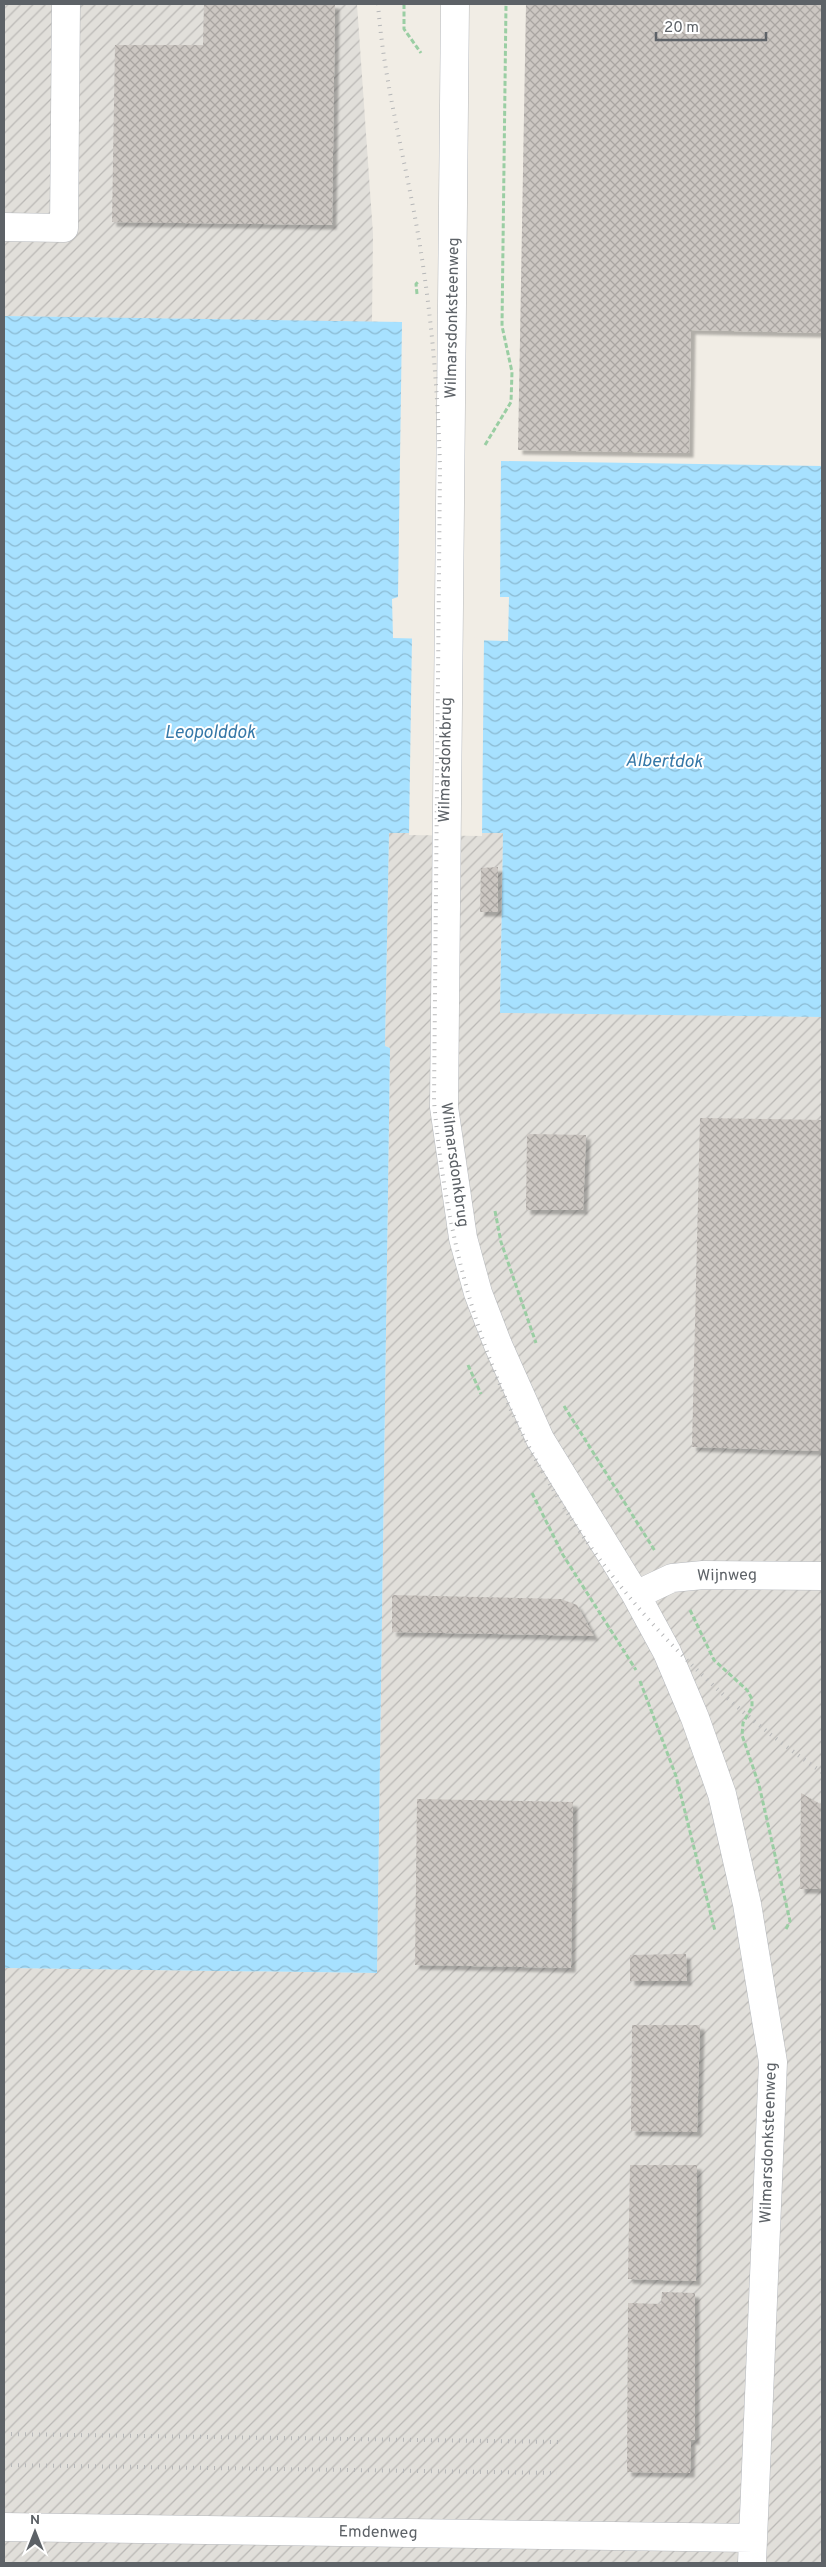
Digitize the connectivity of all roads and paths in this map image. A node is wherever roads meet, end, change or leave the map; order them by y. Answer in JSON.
{"nodes":[{"id":1,"x":66,"y":4,"type":"edge"},
{"id":2,"x":455,"y":4,"type":"edge"},
{"id":3,"x":506,"y":4,"type":"edge"},
{"id":4,"x":4,"y":226,"type":"edge"},
{"id":5,"x":482,"y":449,"type":"dead end"},
{"id":6,"x":448,"y":632,"type":"joint"},
{"id":7,"x":494,"y":1205,"type":"dead end"},
{"id":8,"x":537,"y":1346,"type":"dead end"},
{"id":9,"x":560,"y":1400,"type":"dead end"},
{"id":10,"x":822,"y":1576,"type":"edge"},
{"id":11,"x":672,"y":1578,"type":"junction"},
{"id":12,"x":636,"y":1595,"type":"junction"},
{"id":13,"x":783,"y":1937,"type":"dead end"},
{"id":14,"x":4,"y":2527,"type":"edge"},
{"id":15,"x":753,"y":2551,"type":"edge"}],
"edges":[{"from":1,"to":4,"type":"street"},
{"from":2,"to":6,"type":"street","name":"Wilmarsdonksteenweg"},
{"from":3,"to":5,"type":"path"},
{"from":6,"to":12,"type":"street","name":"Wilmarsdonkbrug"},
{"from":7,"to":8,"type":"path"},
{"from":9,"to":11,"type":"path"},
{"from":10,"to":11,"type":"street","name":"Wijnweg"},
{"from":11,"to":12,"type":"street","name":"Wijnweg"},
{"from":11,"to":13,"type":"path"},
{"from":12,"to":15,"type":"street","name":"Wilmarsdonksteenweg"},
{"from":14,"to":15,"type":"street","name":"Emdenweg"}]}
